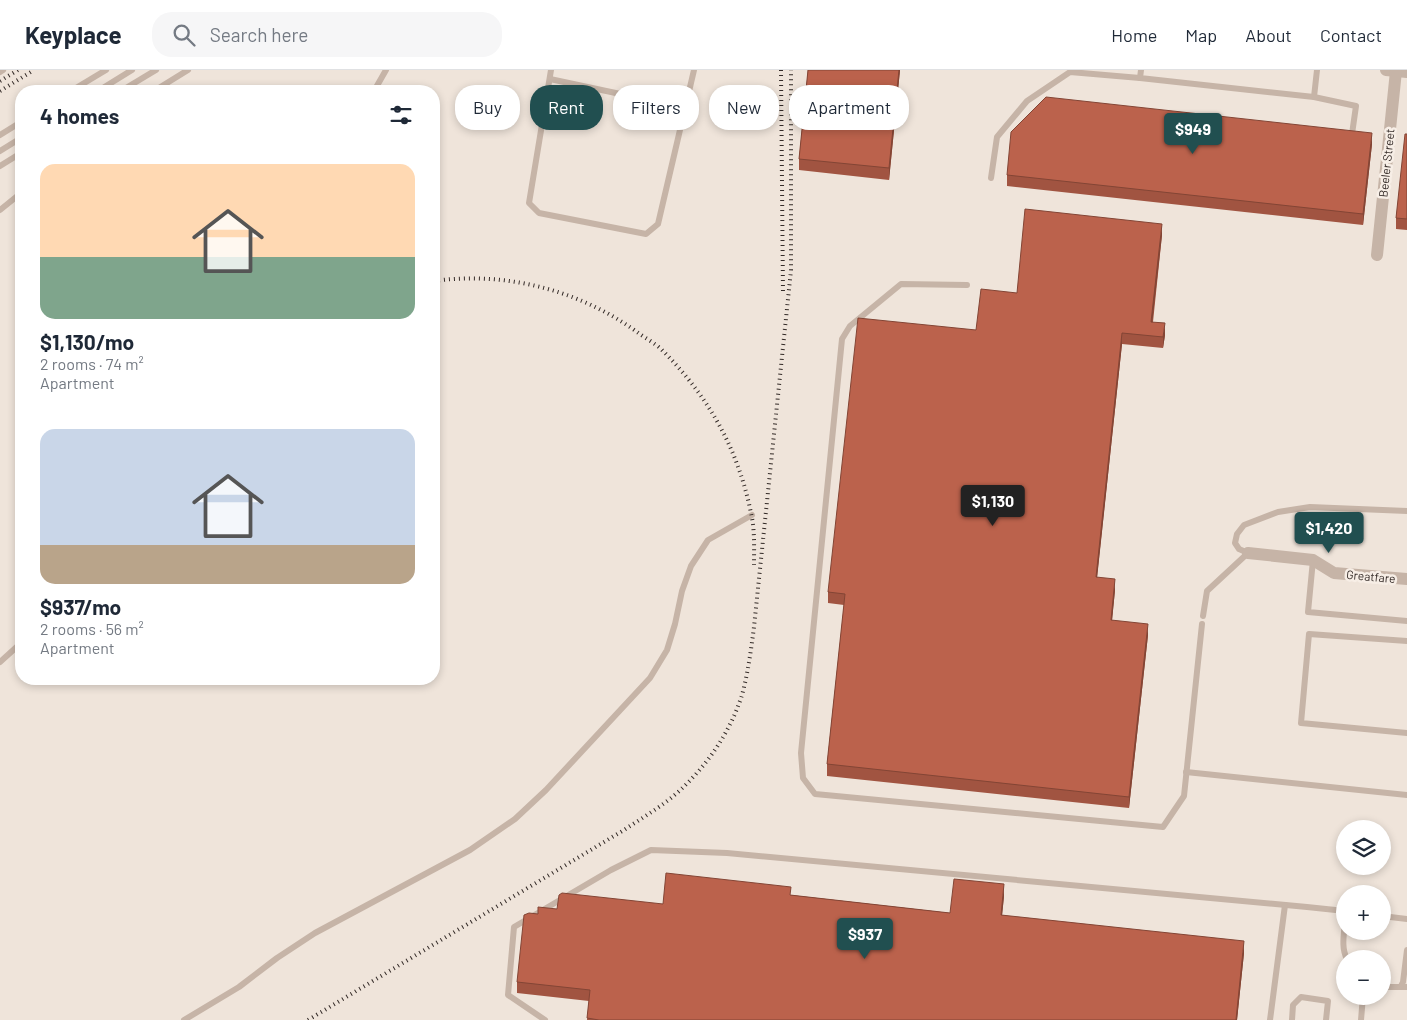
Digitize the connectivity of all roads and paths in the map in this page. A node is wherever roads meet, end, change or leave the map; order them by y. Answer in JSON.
{"nodes":[{"id":1,"x":106,"y":70,"type":"edge"},
{"id":2,"x":132,"y":70,"type":"edge"},
{"id":3,"x":156,"y":70,"type":"edge"},
{"id":4,"x":188,"y":70,"type":"edge"},
{"id":5,"x":386,"y":70,"type":"edge"},
{"id":6,"x":551,"y":70,"type":"edge"},
{"id":7,"x":694,"y":70,"type":"edge"},
{"id":8,"x":1141,"y":70,"type":"edge"},
{"id":9,"x":1317,"y":70,"type":"edge"},
{"id":10,"x":1396,"y":71,"type":"edge"},
{"id":11,"x":1140,"y":78,"type":"junction"},
{"id":12,"x":550,"y":79,"type":"junction"},
{"id":13,"x":81,"y":85,"type":"edge"},
{"id":14,"x":108,"y":85,"type":"edge"},
{"id":15,"x":131,"y":85,"type":"edge"},
{"id":16,"x":164,"y":85,"type":"edge"},
{"id":17,"x":377,"y":85,"type":"edge"},
{"id":18,"x":691,"y":85,"type":"edge"},
{"id":19,"x":613,"y":92,"type":"edge"},
{"id":20,"x":1314,"y":97,"type":"junction"},
{"id":21,"x":15,"y":126,"type":"edge"},
{"id":22,"x":681,"y":130,"type":"edge"},
{"id":23,"x":1352,"y":134,"type":"edge"},
{"id":24,"x":0,"y":135,"type":"edge"},
{"id":25,"x":15,"y":142,"type":"edge"},
{"id":26,"x":0,"y":151,"type":"edge"},
{"id":27,"x":15,"y":156,"type":"edge"},
{"id":28,"x":0,"y":166,"type":"edge"},
{"id":29,"x":991,"y":178,"type":"dead end"},
{"id":30,"x":15,"y":198,"type":"edge"},
{"id":31,"x":0,"y":210,"type":"edge"},
{"id":32,"x":1377,"y":255,"type":"dead end"},
{"id":33,"x":967,"y":285,"type":"dead end"},
{"id":34,"x":1407,"y":511,"type":"edge"},
{"id":35,"x":752,"y":515,"type":"dead end"},
{"id":36,"x":1248,"y":553,"type":"junction"},
{"id":37,"x":1313,"y":560,"type":"junction"},
{"id":38,"x":1407,"y":579,"type":"edge"},
{"id":39,"x":1203,"y":616,"type":"dead end"},
{"id":40,"x":1407,"y":621,"type":"edge"},
{"id":41,"x":1202,"y":624,"type":"dead end"},
{"id":42,"x":1407,"y":642,"type":"edge"},
{"id":43,"x":15,"y":648,"type":"edge"},
{"id":44,"x":0,"y":662,"type":"edge"},
{"id":45,"x":1407,"y":732,"type":"edge"},
{"id":46,"x":1186,"y":772,"type":"junction"},
{"id":47,"x":1407,"y":795,"type":"edge"},
{"id":48,"x":1285,"y":905,"type":"junction"},
{"id":49,"x":1336,"y":910,"type":"edge"},
{"id":50,"x":1391,"y":917,"type":"edge"},
{"id":51,"x":1407,"y":918,"type":"edge"},
{"id":52,"x":1407,"y":950,"type":"edge"},
{"id":53,"x":1404,"y":986,"type":"edge"},
{"id":54,"x":1391,"y":987,"type":"edge"},
{"id":55,"x":1362,"y":1005,"type":"edge"},
{"id":56,"x":184,"y":1020,"type":"edge"},
{"id":57,"x":545,"y":1020,"type":"edge"},
{"id":58,"x":1270,"y":1020,"type":"edge"},
{"id":59,"x":1292,"y":1020,"type":"edge"},
{"id":60,"x":1326,"y":1020,"type":"edge"},
{"id":61,"x":1361,"y":1020,"type":"edge"}],
"edges":[{"from":1,"to":13,"type":"lane"},
{"from":2,"to":14,"type":"lane"},
{"from":3,"to":15,"type":"lane"},
{"from":4,"to":16,"type":"lane"},
{"from":5,"to":17,"type":"lane"},
{"from":6,"to":12,"type":"lane"},
{"from":7,"to":18,"type":"lane"},
{"from":8,"to":11,"type":"lane"},
{"from":9,"to":20,"type":"lane"},
{"from":10,"to":32,"type":"street","name":"Beeler Street"},
{"from":11,"to":20,"type":"lane"},
{"from":11,"to":29,"type":"lane"},
{"from":12,"to":19,"type":"lane"},
{"from":12,"to":22,"type":"lane"},
{"from":20,"to":23,"type":"lane"},
{"from":21,"to":24,"type":"lane"},
{"from":25,"to":26,"type":"lane"},
{"from":27,"to":28,"type":"lane"},
{"from":30,"to":31,"type":"lane"},
{"from":33,"to":46,"type":"lane"},
{"from":34,"to":36,"type":"lane"},
{"from":35,"to":56,"type":"lane"},
{"from":36,"to":37,"type":"street","name":"Greatfare"},
{"from":36,"to":39,"type":"lane"},
{"from":37,"to":38,"type":"street","name":"Greatfare"},
{"from":37,"to":40,"type":"lane"},
{"from":41,"to":46,"type":"lane"},
{"from":42,"to":45,"type":"lane"},
{"from":43,"to":44,"type":"lane"},
{"from":46,"to":47,"type":"lane"},
{"from":48,"to":49,"type":"lane"},
{"from":48,"to":57,"type":"lane"},
{"from":48,"to":58,"type":"lane"},
{"from":50,"to":51,"type":"lane"},
{"from":52,"to":53,"type":"lane"},
{"from":53,"to":54,"type":"lane"},
{"from":55,"to":61,"type":"lane"},
{"from":59,"to":60,"type":"lane"}]}
